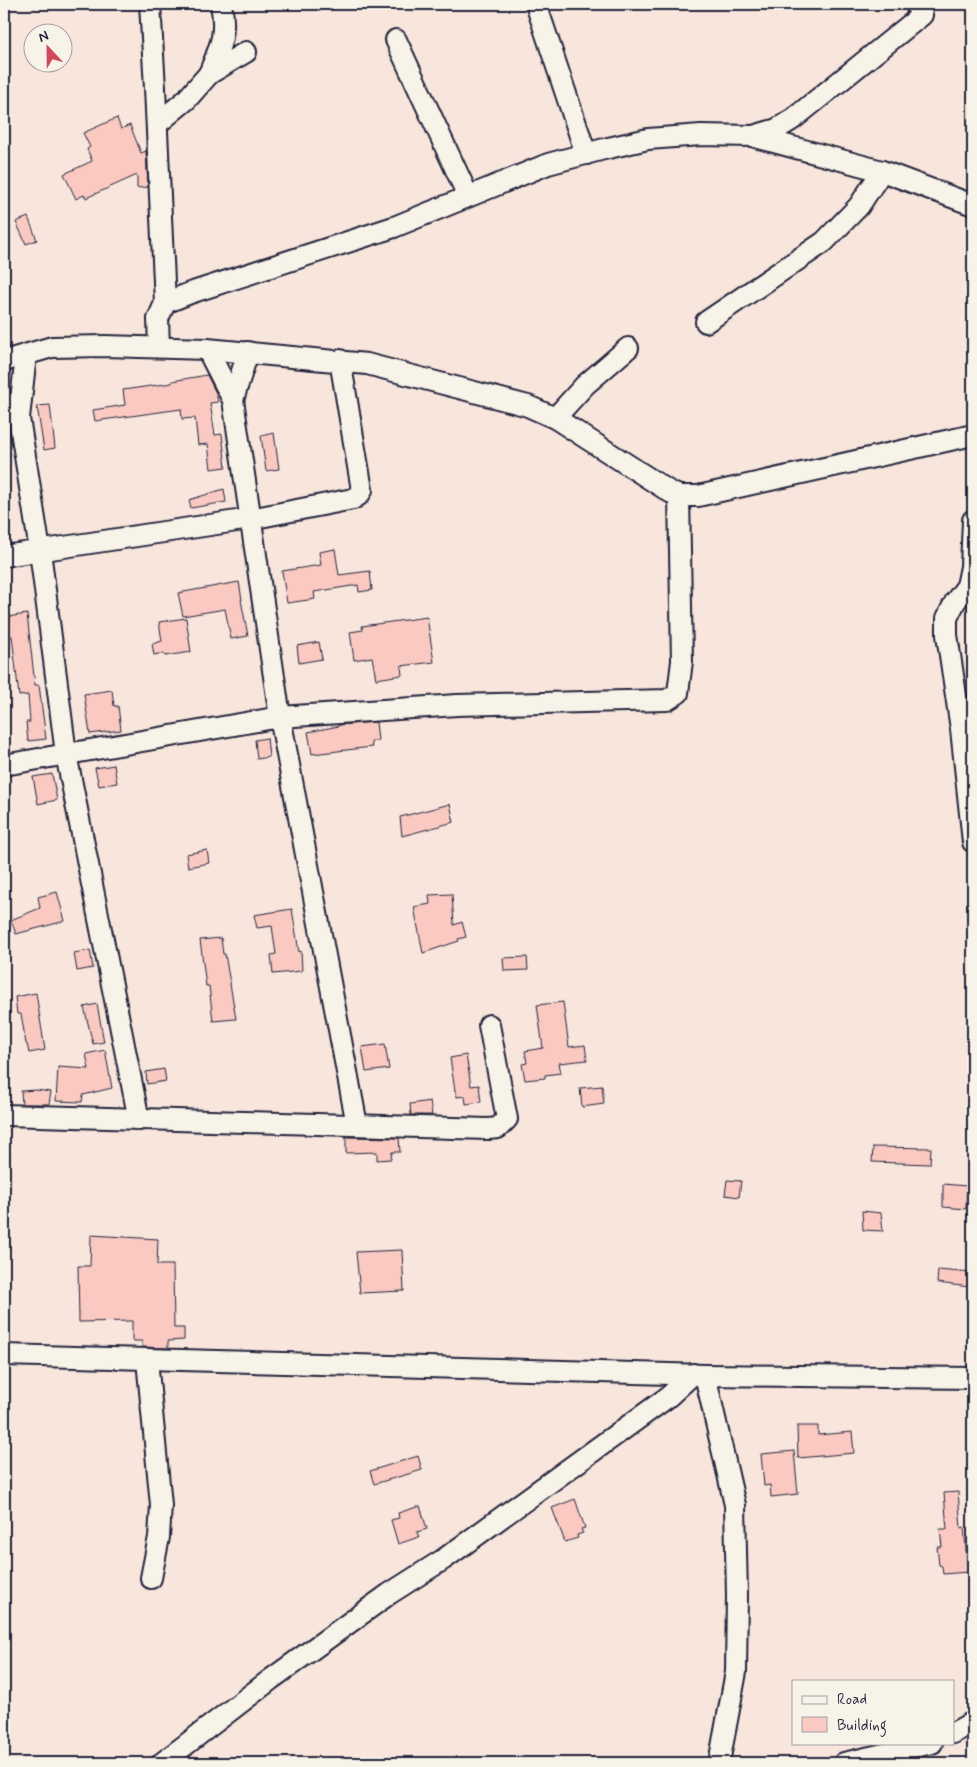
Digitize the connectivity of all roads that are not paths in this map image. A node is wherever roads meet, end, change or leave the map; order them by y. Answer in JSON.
{"nodes":[{"id":1,"x":150,"y":4,"type":"edge"},
{"id":2,"x":221,"y":4,"type":"edge"},
{"id":3,"x":536,"y":4,"type":"edge"},
{"id":4,"x":915,"y":4,"type":"edge"},
{"id":5,"x":396,"y":40,"type":"dead end"},
{"id":6,"x":246,"y":52,"type":"dead end"},
{"id":7,"x":209,"y":74,"type":"junction"},
{"id":8,"x":157,"y":124,"type":"junction"},
{"id":9,"x":753,"y":136,"type":"junction"},
{"id":10,"x":586,"y":154,"type":"junction"},
{"id":11,"x":882,"y":170,"type":"junction"},
{"id":12,"x":468,"y":196,"type":"junction"},
{"id":13,"x":973,"y":205,"type":"edge"},
{"id":14,"x":165,"y":303,"type":"junction"},
{"id":15,"x":706,"y":322,"type":"dead end"},
{"id":16,"x":159,"y":347,"type":"junction"},
{"id":17,"x":628,"y":348,"type":"dead end"},
{"id":18,"x":207,"y":349,"type":"junction"},
{"id":19,"x":248,"y":352,"type":"junction"},
{"id":20,"x":26,"y":355,"type":"junction"},
{"id":21,"x":340,"y":360,"type":"junction"},
{"id":22,"x":4,"y":361,"type":"edge"},
{"id":23,"x":233,"y":400,"type":"junction"},
{"id":24,"x":4,"y":401,"type":"edge"},
{"id":25,"x":19,"y":418,"type":"junction"},
{"id":26,"x":555,"y":418,"type":"junction"},
{"id":27,"x":973,"y":434,"type":"edge"},
{"id":28,"x":679,"y":496,"type":"junction"},
{"id":29,"x":250,"y":519,"type":"junction"},
{"id":30,"x":973,"y":520,"type":"edge"},
{"id":31,"x":40,"y":551,"type":"junction"},
{"id":32,"x":4,"y":556,"type":"edge"},
{"id":33,"x":280,"y":717,"type":"junction"},
{"id":34,"x":66,"y":754,"type":"junction"},
{"id":35,"x":4,"y":765,"type":"edge"},
{"id":36,"x":973,"y":842,"type":"edge"},
{"id":37,"x":489,"y":1025,"type":"dead end"},
{"id":38,"x":4,"y":1115,"type":"edge"},
{"id":39,"x":139,"y":1120,"type":"junction"},
{"id":40,"x":357,"y":1125,"type":"junction"},
{"id":41,"x":4,"y":1355,"type":"edge"},
{"id":42,"x":147,"y":1360,"type":"junction"},
{"id":43,"x":699,"y":1374,"type":"junction"},
{"id":44,"x":973,"y":1378,"type":"edge"},
{"id":45,"x":151,"y":1578,"type":"dead end"},
{"id":46,"x":973,"y":1722,"type":"edge"},
{"id":47,"x":954,"y":1732,"type":"edge"},
{"id":48,"x":928,"y":1744,"type":"edge"},
{"id":49,"x":162,"y":1763,"type":"edge"},
{"id":50,"x":719,"y":1763,"type":"edge"},
{"id":51,"x":844,"y":1763,"type":"edge"}],
"edges":[{"from":1,"to":8,"type":"street"},
{"from":2,"to":7,"type":"street"},
{"from":3,"to":10,"type":"street"},
{"from":4,"to":9,"type":"street"},
{"from":5,"to":12,"type":"street"},
{"from":6,"to":7,"type":"street"},
{"from":7,"to":8,"type":"street"},
{"from":8,"to":14,"type":"street"},
{"from":9,"to":10,"type":"street"},
{"from":9,"to":11,"type":"street"},
{"from":10,"to":12,"type":"street"},
{"from":11,"to":13,"type":"street"},
{"from":11,"to":15,"type":"street"},
{"from":12,"to":14,"type":"street"},
{"from":14,"to":16,"type":"street"},
{"from":16,"to":18,"type":"street"},
{"from":16,"to":20,"type":"street"},
{"from":17,"to":26,"type":"street"},
{"from":18,"to":19,"type":"street"},
{"from":18,"to":23,"type":"street"},
{"from":19,"to":21,"type":"street"},
{"from":19,"to":23,"type":"street"},
{"from":20,"to":22,"type":"street"},
{"from":20,"to":25,"type":"street"},
{"from":21,"to":26,"type":"street"},
{"from":21,"to":29,"type":"street"},
{"from":23,"to":29,"type":"street"},
{"from":24,"to":25,"type":"street"},
{"from":25,"to":31,"type":"street"},
{"from":26,"to":28,"type":"street"},
{"from":27,"to":28,"type":"street"},
{"from":28,"to":33,"type":"street"},
{"from":29,"to":31,"type":"street"},
{"from":29,"to":33,"type":"street"},
{"from":30,"to":36,"type":"street"},
{"from":31,"to":32,"type":"street"},
{"from":31,"to":34,"type":"street"},
{"from":33,"to":34,"type":"street"},
{"from":33,"to":40,"type":"street"},
{"from":34,"to":35,"type":"street"},
{"from":34,"to":39,"type":"street"},
{"from":37,"to":40,"type":"street"},
{"from":38,"to":39,"type":"street"},
{"from":39,"to":40,"type":"street"},
{"from":41,"to":42,"type":"street"},
{"from":42,"to":43,"type":"street"},
{"from":42,"to":45,"type":"street"},
{"from":43,"to":44,"type":"street"},
{"from":43,"to":49,"type":"street"},
{"from":43,"to":50,"type":"street"},
{"from":46,"to":47,"type":"street"},
{"from":48,"to":51,"type":"street"}]}
